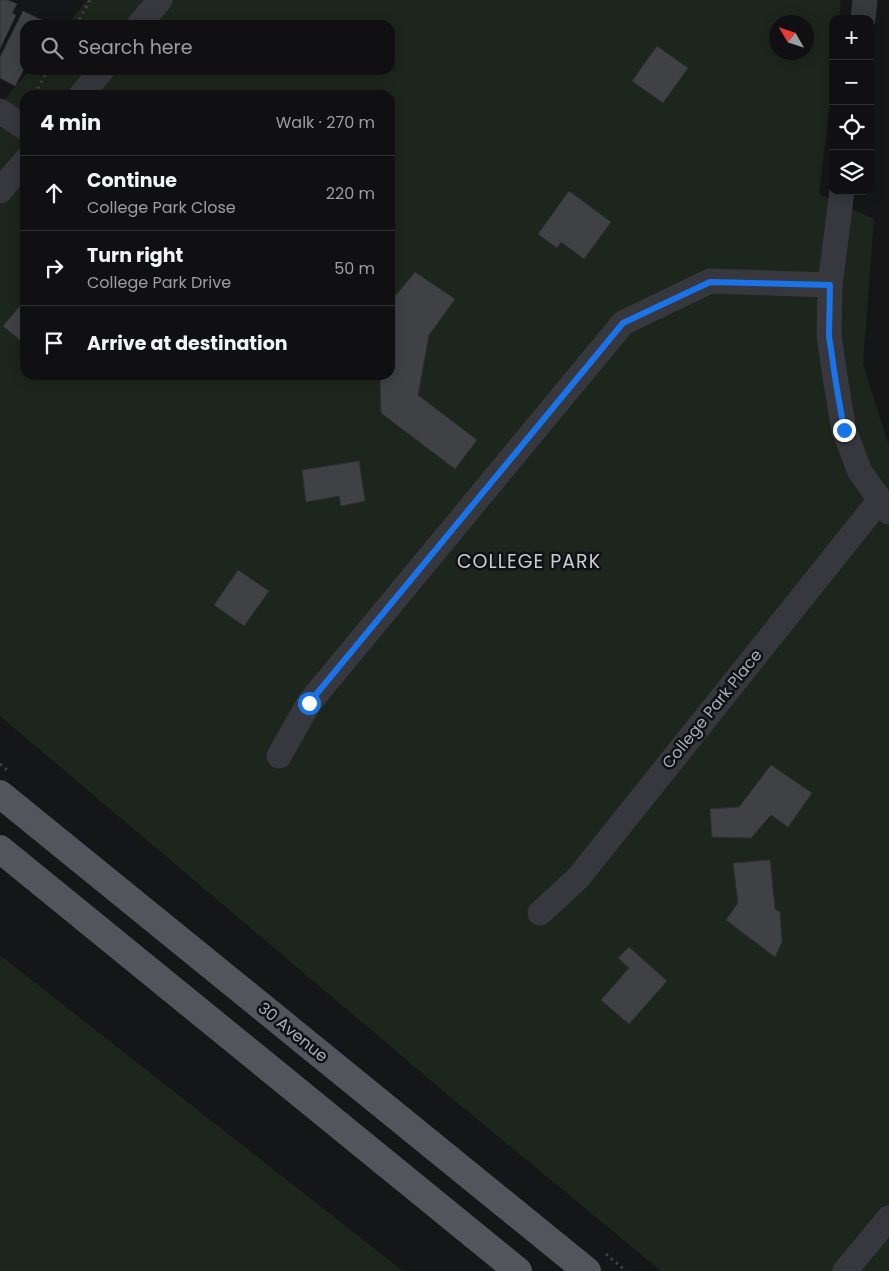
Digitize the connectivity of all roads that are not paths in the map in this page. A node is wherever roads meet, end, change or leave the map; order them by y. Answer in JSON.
{"nodes":[{"id":1,"x":160,"y":0,"type":"edge"},
{"id":2,"x":865,"y":0,"type":"edge"},
{"id":3,"x":863,"y":15,"type":"edge"},
{"id":4,"x":143,"y":20,"type":"edge"},
{"id":5,"x":98,"y":75,"type":"edge"},
{"id":6,"x":85,"y":90,"type":"edge"},
{"id":7,"x":0,"y":111,"type":"edge"},
{"id":8,"x":20,"y":125,"type":"edge"},
{"id":9,"x":20,"y":167,"type":"edge"},
{"id":10,"x":0,"y":191,"type":"edge"},
{"id":11,"x":841,"y":195,"type":"edge"},
{"id":12,"x":830,"y":285,"type":"junction"},
{"id":13,"x":884,"y":507,"type":"edge"},
{"id":14,"x":279,"y":756,"type":"dead end"},
{"id":15,"x":0,"y":794,"type":"edge"},
{"id":16,"x":0,"y":849,"type":"edge"},
{"id":17,"x":540,"y":912,"type":"dead end"},
{"id":18,"x":889,"y":1218,"type":"edge"},
{"id":19,"x":518,"y":1271,"type":"edge"},
{"id":20,"x":587,"y":1271,"type":"edge"},
{"id":21,"x":845,"y":1271,"type":"edge"}],
"edges":[{"from":1,"to":4,"type":"street"},
{"from":2,"to":3,"type":"street"},
{"from":5,"to":6,"type":"street"},
{"from":7,"to":8,"type":"street"},
{"from":9,"to":10,"type":"street"},
{"from":11,"to":12,"type":"street"},
{"from":12,"to":13,"type":"street"},
{"from":12,"to":14,"type":"street"},
{"from":13,"to":17,"type":"street","name":"College Park Place"},
{"from":15,"to":20,"type":"main road","name":"30 Avenue"},
{"from":16,"to":19,"type":"main road"},
{"from":18,"to":21,"type":"street"}]}
